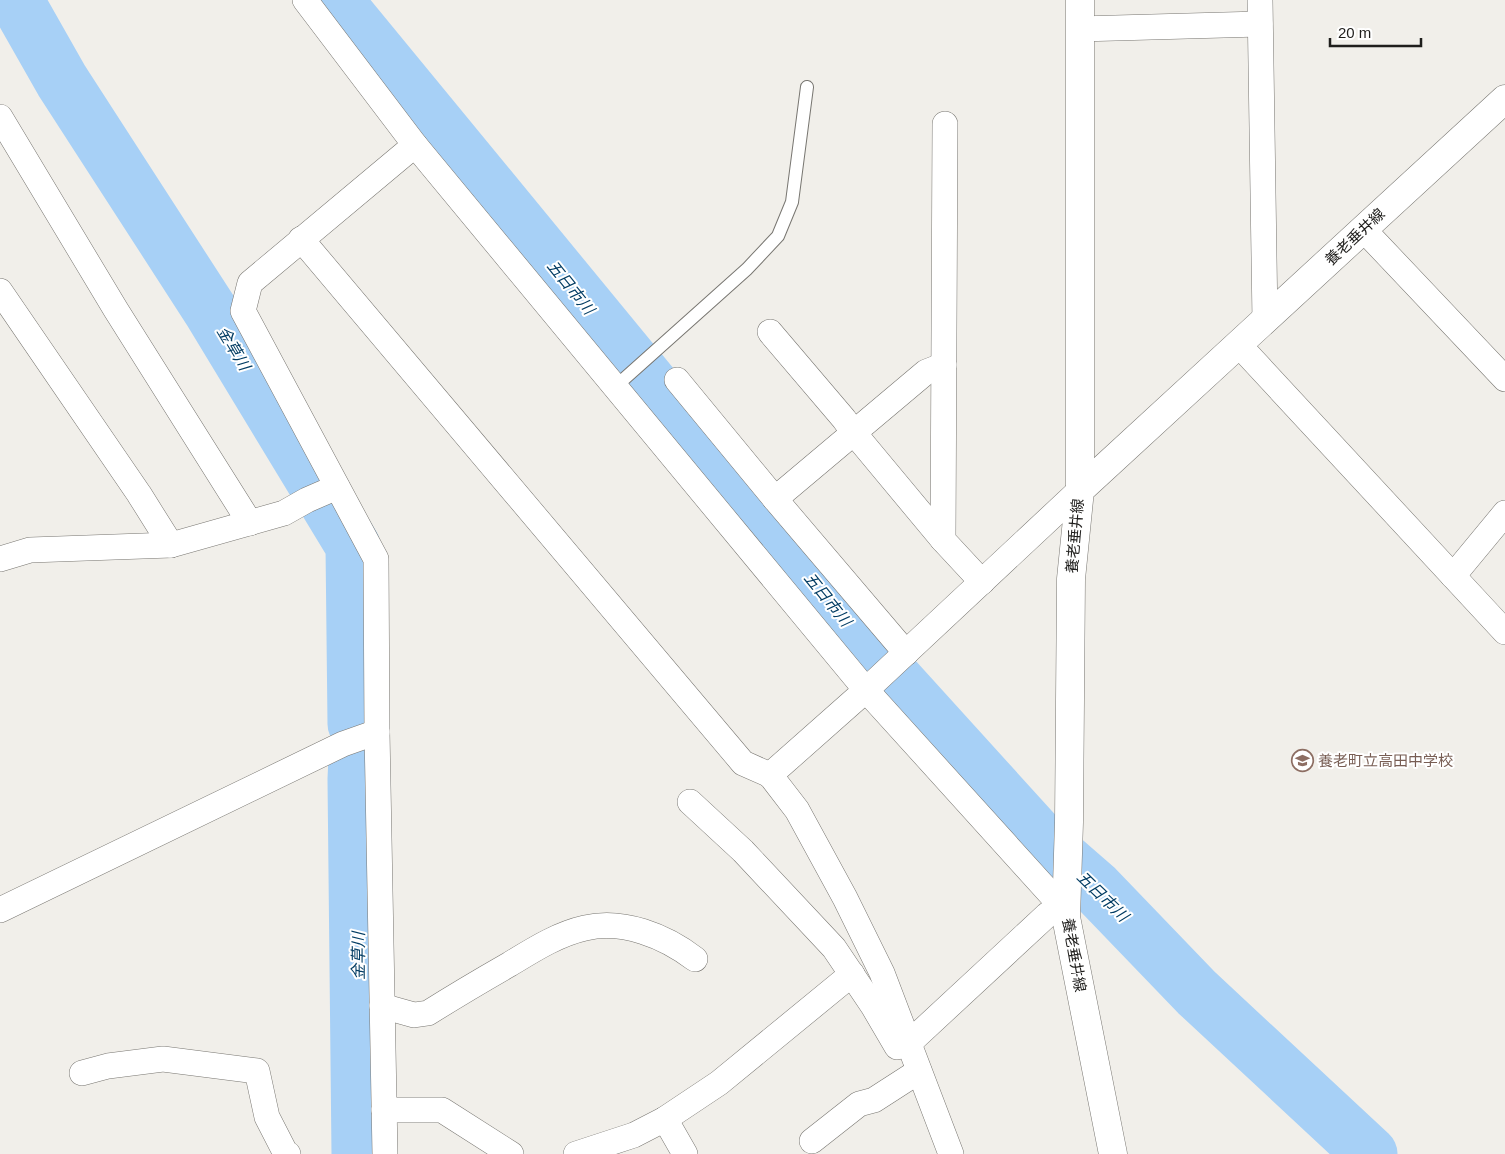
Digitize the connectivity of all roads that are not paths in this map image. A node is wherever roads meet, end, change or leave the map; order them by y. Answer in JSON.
{"nodes":[{"id":1,"x":306,"y":0,"type":"edge"},
{"id":2,"x":1080,"y":0,"type":"edge"},
{"id":3,"x":1260,"y":12,"type":"edge"},
{"id":4,"x":1079,"y":29,"type":"junction"},
{"id":5,"x":807,"y":86,"type":"dead end"},
{"id":6,"x":1505,"y":100,"type":"edge"},
{"id":7,"x":0,"y":117,"type":"edge"},
{"id":8,"x":945,"y":124,"type":"dead end"},
{"id":9,"x":415,"y":145,"type":"junction"},
{"id":10,"x":1363,"y":229,"type":"junction"},
{"id":11,"x":301,"y":239,"type":"junction"},
{"id":12,"x":0,"y":292,"type":"edge"},
{"id":13,"x":1265,"y":321,"type":"junction"},
{"id":14,"x":770,"y":332,"type":"dead end"},
{"id":15,"x":1238,"y":344,"type":"junction"},
{"id":16,"x":944,"y":365,"type":"junction"},
{"id":17,"x":1505,"y":379,"type":"edge"},
{"id":18,"x":677,"y":380,"type":"dead end"},
{"id":19,"x":615,"y":387,"type":"junction"},
{"id":20,"x":854,"y":433,"type":"junction"},
{"id":21,"x":1080,"y":490,"type":"junction"},
{"id":22,"x":324,"y":493,"type":"junction"},
{"id":23,"x":775,"y":499,"type":"junction"},
{"id":24,"x":1505,"y":513,"type":"edge"},
{"id":25,"x":250,"y":522,"type":"junction"},
{"id":26,"x":944,"y":540,"type":"junction"},
{"id":27,"x":171,"y":545,"type":"junction"},
{"id":28,"x":0,"y":559,"type":"edge"},
{"id":29,"x":1453,"y":576,"type":"junction"},
{"id":30,"x":982,"y":582,"type":"junction"},
{"id":31,"x":1505,"y":632,"type":"edge"},
{"id":32,"x":906,"y":653,"type":"junction"},
{"id":33,"x":866,"y":690,"type":"junction"},
{"id":34,"x":377,"y":732,"type":"junction"},
{"id":35,"x":770,"y":775,"type":"junction"},
{"id":36,"x":690,"y":802,"type":"dead end"},
{"id":37,"x":0,"y":910,"type":"edge"},
{"id":38,"x":1063,"y":912,"type":"junction"},
{"id":39,"x":695,"y":959,"type":"dead end"},
{"id":40,"x":852,"y":974,"type":"junction"},
{"id":41,"x":382,"y":1006,"type":"junction"},
{"id":42,"x":908,"y":1044,"type":"junction"},
{"id":43,"x":919,"y":1071,"type":"junction"},
{"id":44,"x":82,"y":1073,"type":"dead end"},
{"id":45,"x":384,"y":1110,"type":"junction"},
{"id":46,"x":666,"y":1119,"type":"junction"},
{"id":47,"x":812,"y":1141,"type":"dead end"},
{"id":48,"x":288,"y":1154,"type":"edge"},
{"id":49,"x":385,"y":1154,"type":"edge"},
{"id":50,"x":511,"y":1154,"type":"edge"},
{"id":51,"x":576,"y":1154,"type":"edge"},
{"id":52,"x":685,"y":1154,"type":"edge"},
{"id":53,"x":951,"y":1154,"type":"edge"},
{"id":54,"x":1113,"y":1154,"type":"edge"}],
"edges":[{"from":1,"to":9,"type":"street"},
{"from":2,"to":4,"type":"main road"},
{"from":3,"to":4,"type":"street"},
{"from":3,"to":13,"type":"street"},
{"from":4,"to":21,"type":"main road"},
{"from":5,"to":19,"type":"lane"},
{"from":6,"to":10,"type":"main road","name":"養老垂井線"},
{"from":7,"to":25,"type":"street"},
{"from":8,"to":16,"type":"street"},
{"from":9,"to":11,"type":"street"},
{"from":9,"to":19,"type":"street"},
{"from":10,"to":13,"type":"main road","name":"養老垂井線"},
{"from":10,"to":17,"type":"street"},
{"from":11,"to":22,"type":"street"},
{"from":11,"to":35,"type":"street"},
{"from":12,"to":27,"type":"street"},
{"from":13,"to":15,"type":"main road","name":"養老垂井線"},
{"from":14,"to":20,"type":"street"},
{"from":15,"to":21,"type":"main road","name":"養老垂井線"},
{"from":15,"to":29,"type":"street"},
{"from":16,"to":20,"type":"street"},
{"from":16,"to":26,"type":"street"},
{"from":18,"to":23,"type":"street"},
{"from":19,"to":33,"type":"street"},
{"from":20,"to":23,"type":"street"},
{"from":20,"to":26,"type":"street"},
{"from":21,"to":30,"type":"street"},
{"from":21,"to":38,"type":"main road","name":"養老垂井線"},
{"from":22,"to":25,"type":"street"},
{"from":22,"to":34,"type":"street"},
{"from":23,"to":32,"type":"street"},
{"from":24,"to":29,"type":"street"},
{"from":25,"to":27,"type":"street"},
{"from":26,"to":30,"type":"street"},
{"from":27,"to":28,"type":"street"},
{"from":29,"to":31,"type":"street"},
{"from":30,"to":32,"type":"street"},
{"from":32,"to":33,"type":"street"},
{"from":33,"to":35,"type":"street"},
{"from":33,"to":38,"type":"street"},
{"from":34,"to":37,"type":"street"},
{"from":34,"to":41,"type":"street"},
{"from":35,"to":42,"type":"street"},
{"from":36,"to":40,"type":"street"},
{"from":38,"to":42,"type":"street"},
{"from":38,"to":54,"type":"main road","name":"養老垂井線"},
{"from":39,"to":41,"type":"street"},
{"from":40,"to":42,"type":"street"},
{"from":40,"to":46,"type":"street"},
{"from":41,"to":45,"type":"street"},
{"from":42,"to":43,"type":"street"},
{"from":43,"to":47,"type":"street"},
{"from":43,"to":53,"type":"street"},
{"from":44,"to":48,"type":"street"},
{"from":45,"to":49,"type":"street"},
{"from":45,"to":50,"type":"street"},
{"from":46,"to":51,"type":"street"},
{"from":46,"to":52,"type":"street"}]}
